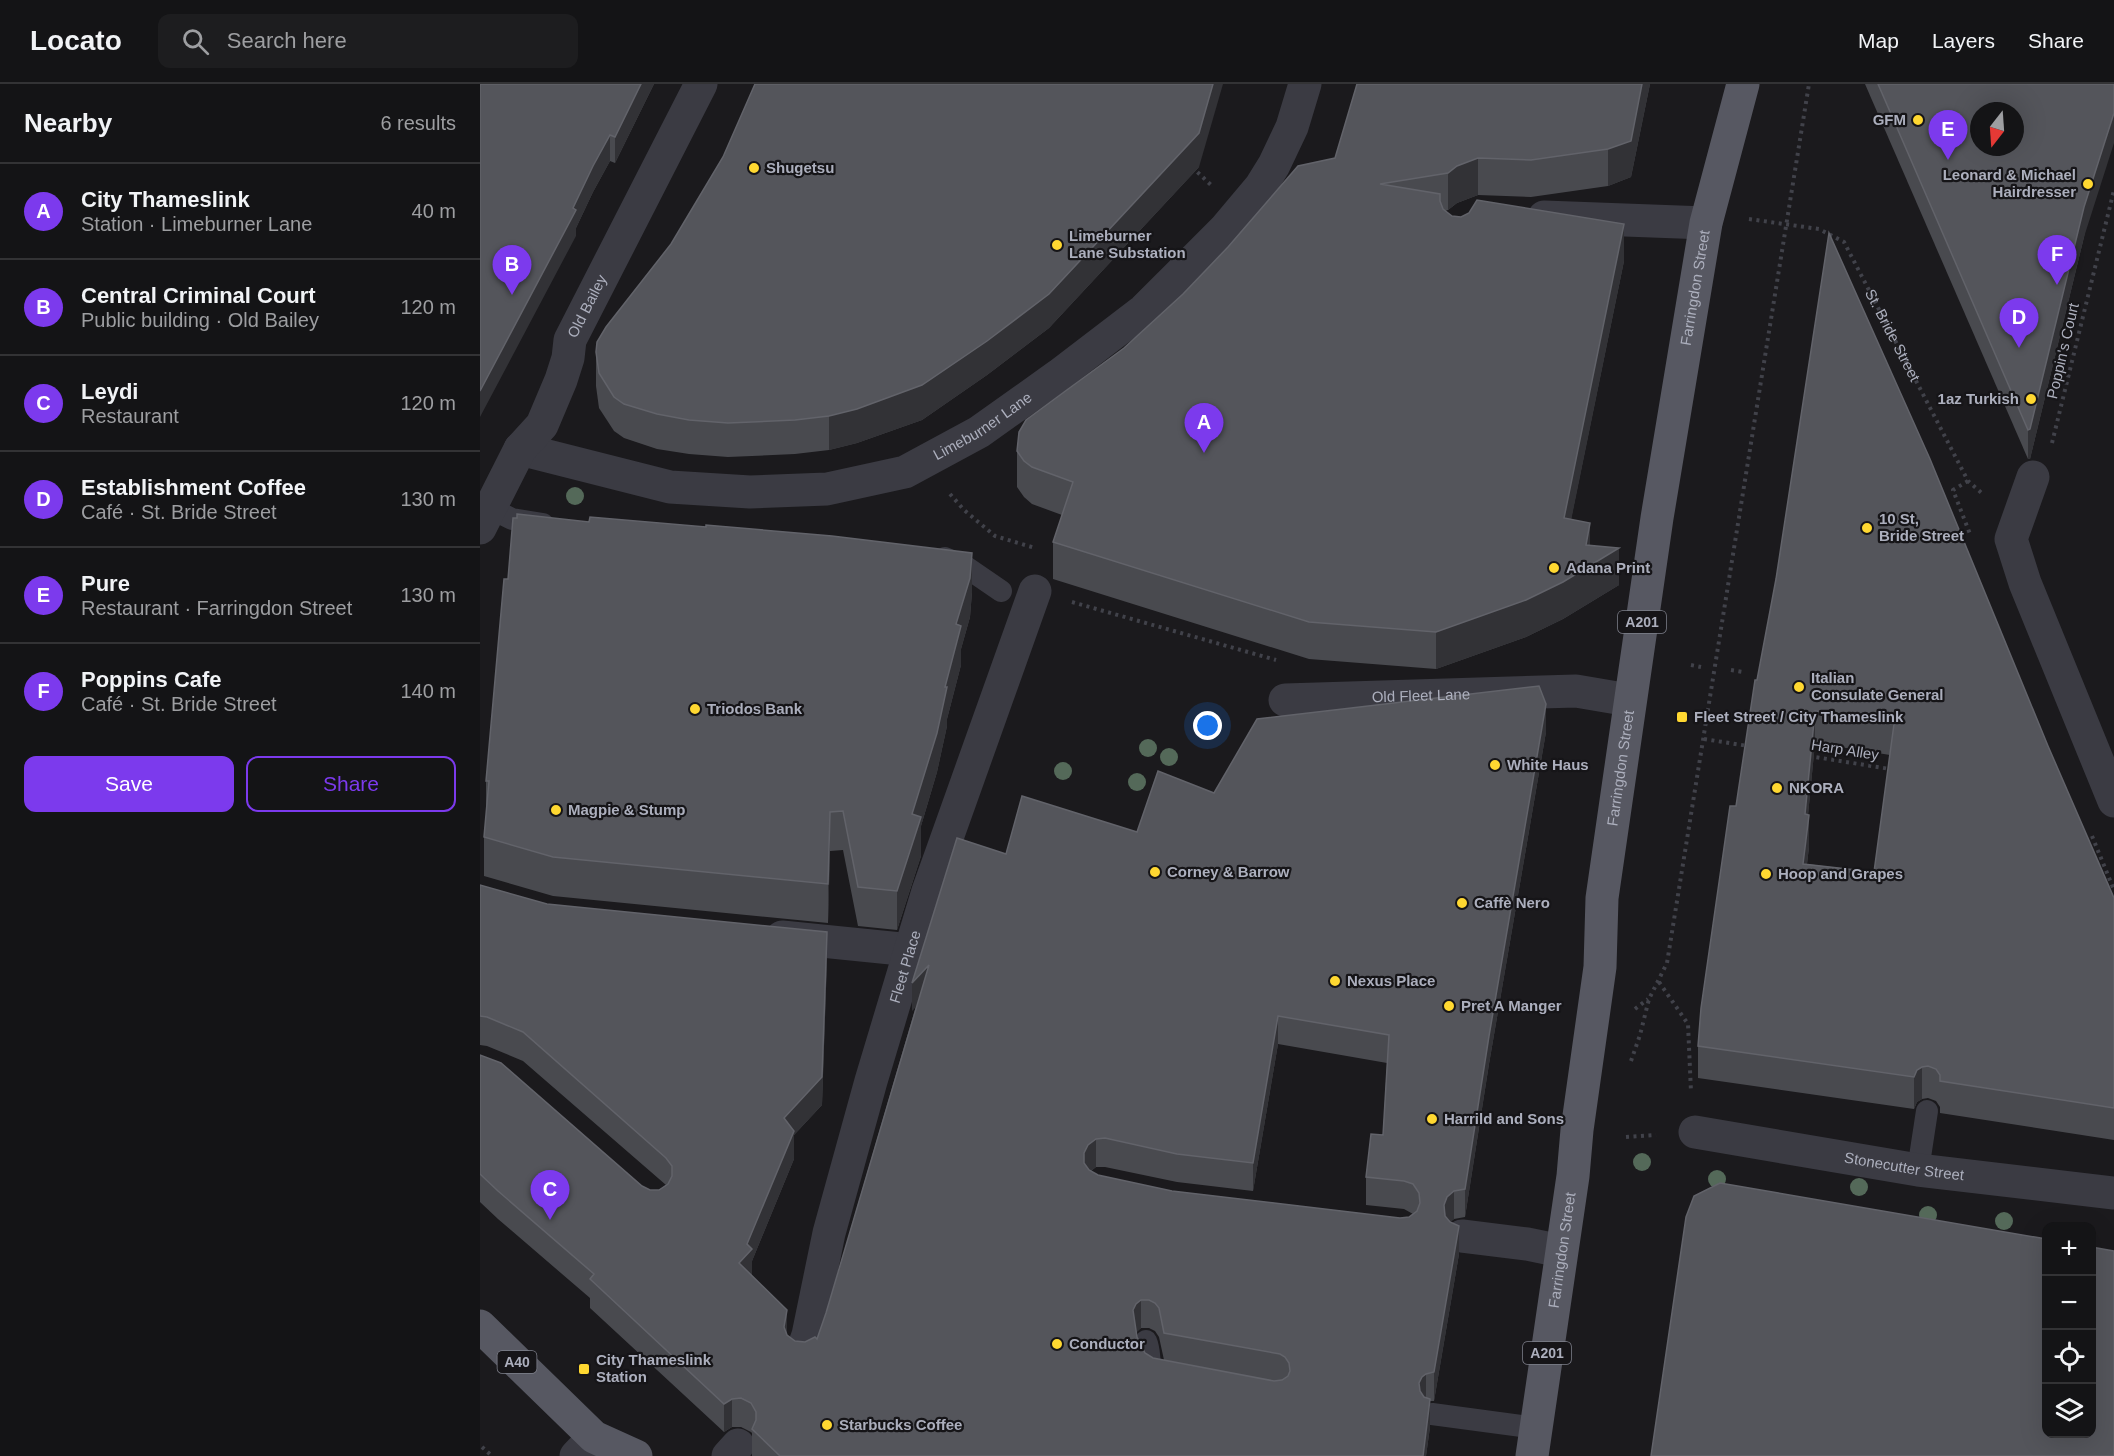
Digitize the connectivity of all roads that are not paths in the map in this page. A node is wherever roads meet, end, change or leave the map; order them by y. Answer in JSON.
{"nodes":[{"id":1,"x":701,"y":84,"type":"edge"},
{"id":2,"x":1305,"y":84,"type":"edge"},
{"id":3,"x":1743,"y":84,"type":"edge"},
{"id":4,"x":1512,"y":215,"type":"edge"},
{"id":5,"x":1706,"y":224,"type":"junction"},
{"id":6,"x":520,"y":449,"type":"junction"},
{"id":7,"x":2033,"y":477,"type":"road end"},
{"id":8,"x":485,"y":518,"type":"edge"},
{"id":9,"x":565,"y":526,"type":"edge"},
{"id":10,"x":928,"y":553,"type":"edge"},
{"id":11,"x":1001,"y":591,"type":"dead end"},
{"id":12,"x":1035,"y":591,"type":"road end"},
{"id":13,"x":1285,"y":700,"type":"dead end"},
{"id":14,"x":1629,"y":700,"type":"junction"},
{"id":15,"x":2114,"y":801,"type":"edge"},
{"id":16,"x":747,"y":934,"type":"edge"},
{"id":17,"x":911,"y":950,"type":"junction"},
{"id":18,"x":1927,"y":1111,"type":"edge"},
{"id":19,"x":1695,"y":1132,"type":"road end"},
{"id":20,"x":1918,"y":1170,"type":"junction"},
{"id":21,"x":2114,"y":1193,"type":"edge"},
{"id":22,"x":1462,"y":1236,"type":"edge"},
{"id":23,"x":1561,"y":1251,"type":"junction"},
{"id":24,"x":480,"y":1326,"type":"edge"},
{"id":25,"x":1146,"y":1341,"type":"edge"},
{"id":26,"x":802,"y":1352,"type":"edge"},
{"id":27,"x":1189,"y":1379,"type":"edge"},
{"id":28,"x":1432,"y":1414,"type":"edge"},
{"id":29,"x":1534,"y":1442,"type":"edge"},
{"id":30,"x":590,"y":1450,"type":"edge"},
{"id":31,"x":636,"y":1456,"type":"edge"}],
"edges":[{"from":1,"to":6,"type":"street","name":"Old Bailey"},
{"from":2,"to":6,"type":"street","name":"Limeburner Lane"},
{"from":3,"to":5,"type":"main road","name":"Farringdon Street","number":"A201"},
{"from":4,"to":5,"type":"street"},
{"from":5,"to":14,"type":"main road","name":"Farringdon Street","number":"A201"},
{"from":6,"to":8,"type":"street","name":"Old Bailey"},
{"from":7,"to":15,"type":"street"},
{"from":8,"to":9,"type":"lane"},
{"from":10,"to":11,"type":"lane"},
{"from":12,"to":17,"type":"street","name":"Fleet Place"},
{"from":13,"to":14,"type":"street","name":"Old Fleet Lane"},
{"from":14,"to":23,"type":"main road","name":"Farringdon Street","number":"A201"},
{"from":16,"to":17,"type":"street"},
{"from":17,"to":26,"type":"street","name":"Fleet Place"},
{"from":18,"to":20,"type":"lane"},
{"from":19,"to":20,"type":"street","name":"Stonecutter Street"},
{"from":20,"to":21,"type":"street","name":"Stonecutter Street"},
{"from":22,"to":23,"type":"street"},
{"from":23,"to":29,"type":"main road","name":"Farringdon Street","number":"A201"},
{"from":24,"to":30,"type":"main road","number":"A40"},
{"from":25,"to":27,"type":"lane"},
{"from":28,"to":29,"type":"lane"},
{"from":30,"to":31,"type":"main road","number":"A40"}]}
